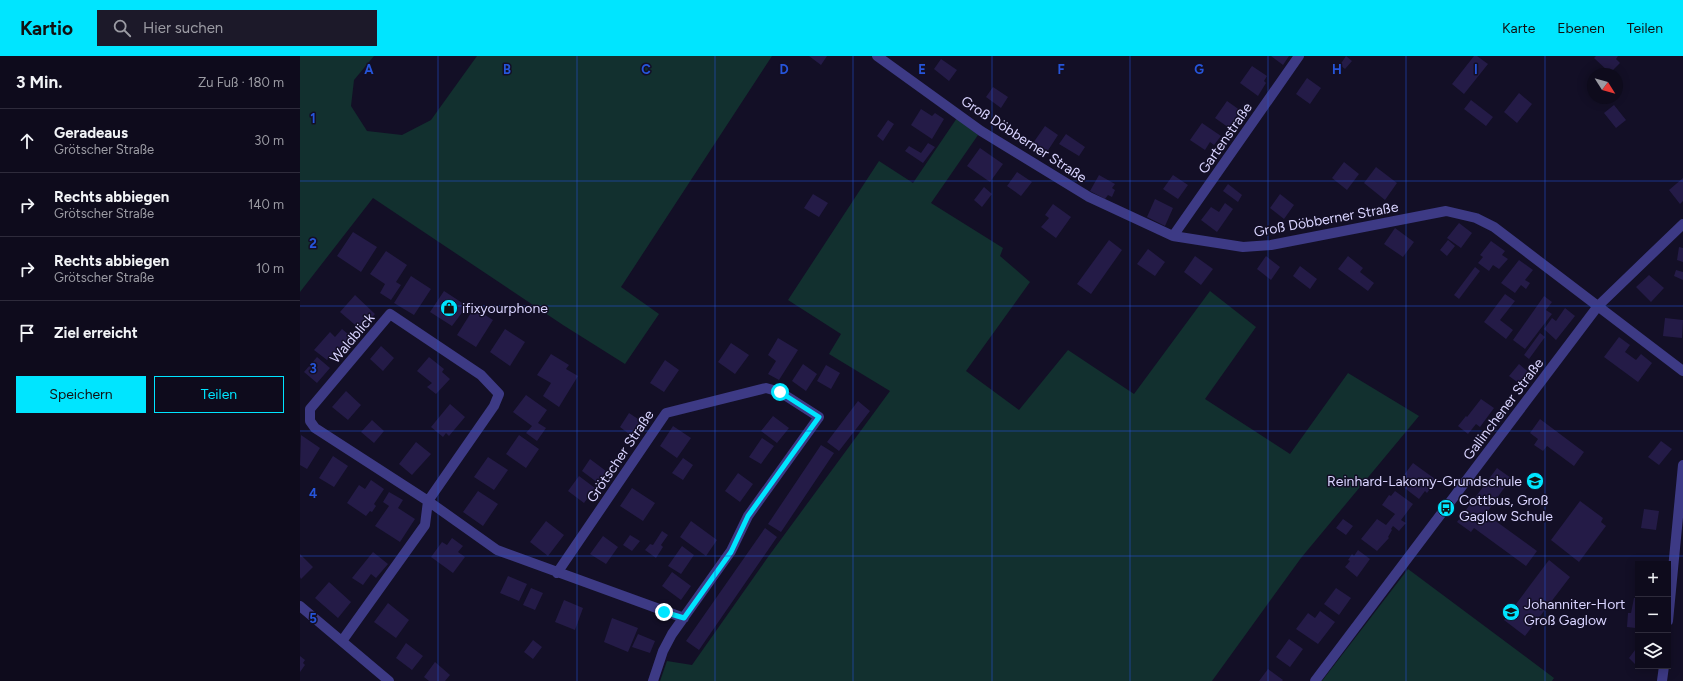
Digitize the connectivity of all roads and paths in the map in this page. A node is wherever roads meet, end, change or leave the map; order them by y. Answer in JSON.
{"nodes":[{"id":1,"x":878,"y":56,"type":"edge"},
{"id":2,"x":1299,"y":56,"type":"edge"},
{"id":3,"x":1683,"y":224,"type":"edge"},
{"id":4,"x":1173,"y":236,"type":"junction"},
{"id":5,"x":1598,"y":306,"type":"junction"},
{"id":6,"x":1683,"y":371,"type":"edge"},
{"id":7,"x":1683,"y":465,"type":"edge"},
{"id":8,"x":428,"y":502,"type":"junction"},
{"id":9,"x":557,"y":572,"type":"junction"},
{"id":10,"x":1670,"y":597,"type":"edge"},
{"id":11,"x":300,"y":606,"type":"edge"},
{"id":12,"x":684,"y":618,"type":"junction"},
{"id":13,"x":342,"y":642,"type":"junction"},
{"id":14,"x":1664,"y":669,"type":"edge"},
{"id":15,"x":389,"y":681,"type":"edge"},
{"id":16,"x":653,"y":681,"type":"edge"},
{"id":17,"x":1314,"y":681,"type":"edge"},
{"id":18,"x":1662,"y":681,"type":"edge"}],
"edges":[{"from":1,"to":4,"type":"street","name":"Groß Döbberner Straße"},
{"from":2,"to":4,"type":"street","name":"Gartenstraße"},
{"from":3,"to":5,"type":"street","name":"Gallinchener Straße"},
{"from":4,"to":5,"type":"street","name":"Groß Döbberner Straße"},
{"from":5,"to":6,"type":"street","name":"Groß Döbberner Straße"},
{"from":5,"to":17,"type":"street","name":"Gallinchener Straße"},
{"from":7,"to":10,"type":"street"},
{"from":8,"to":8,"type":"street","name":"Waldblick"},
{"from":8,"to":9,"type":"street","name":"Waldblick"},
{"from":8,"to":13,"type":"street","name":"Waldblick"},
{"from":9,"to":12,"type":"street"},
{"from":9,"to":12,"type":"street","name":"Grötscher Straße"},
{"from":11,"to":13,"type":"street"},
{"from":12,"to":16,"type":"street","name":"Grötscher Straße"},
{"from":13,"to":15,"type":"street"},
{"from":14,"to":18,"type":"street"}]}
